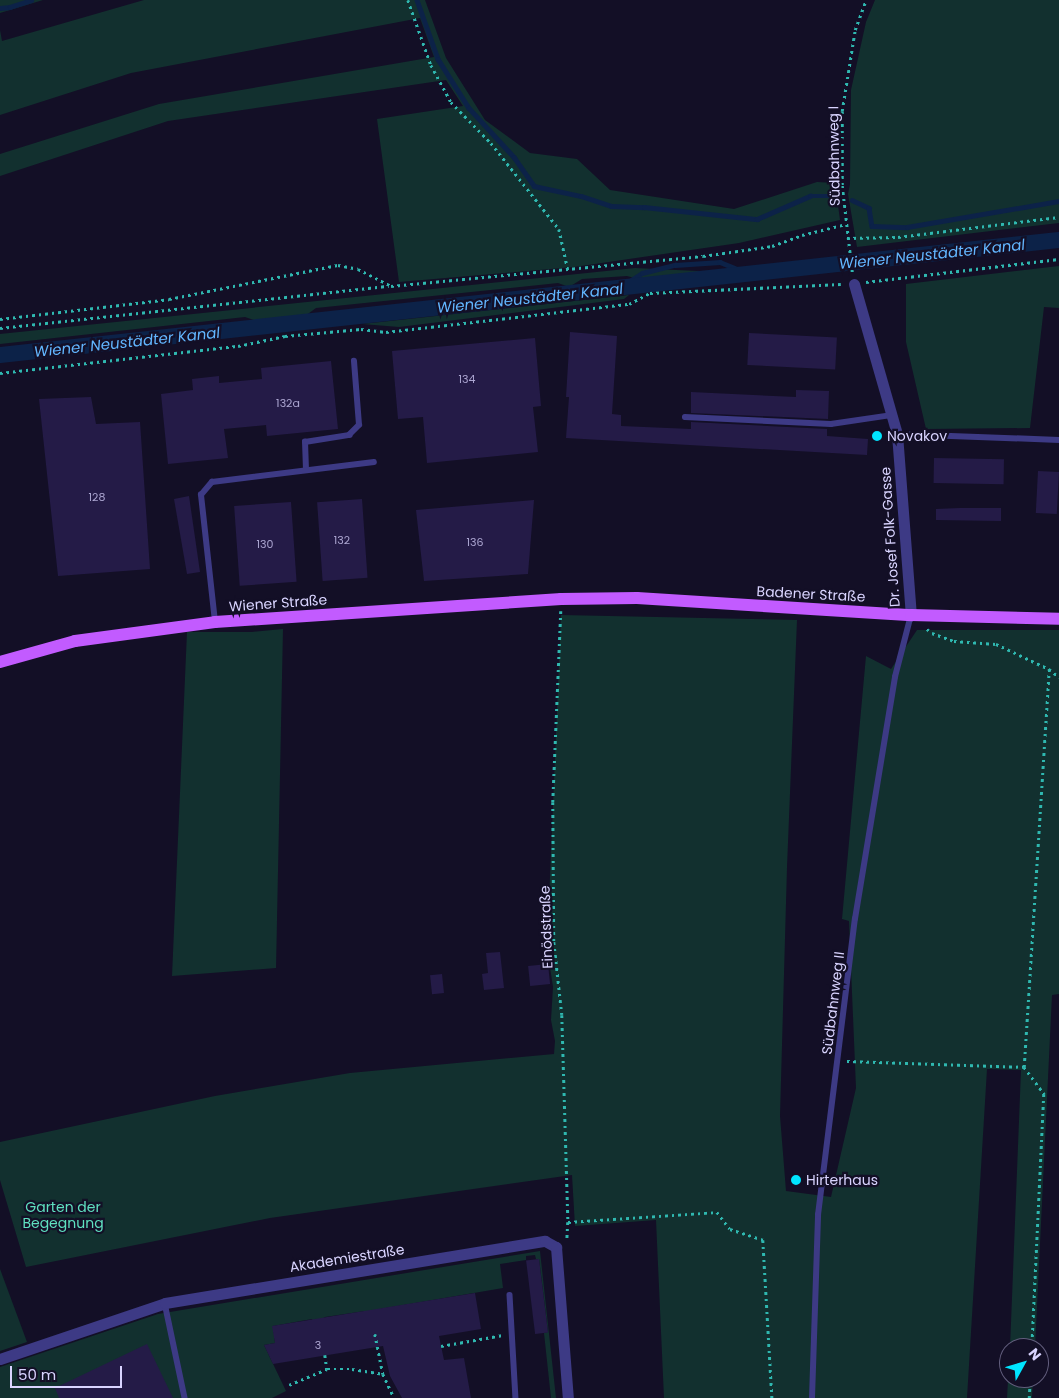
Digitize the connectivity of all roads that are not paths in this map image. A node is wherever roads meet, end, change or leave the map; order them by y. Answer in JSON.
{"nodes":[{"id":1,"x":854,"y":284,"type":"road end"},
{"id":2,"x":354,"y":361,"type":"dead end"},
{"id":3,"x":892,"y":415,"type":"junction"},
{"id":4,"x":685,"y":417,"type":"dead end"},
{"id":5,"x":896,"y":434,"type":"junction"},
{"id":6,"x":1059,"y":440,"type":"edge"},
{"id":7,"x":374,"y":462,"type":"dead end"},
{"id":8,"x":306,"y":470,"type":"junction"},
{"id":9,"x":562,"y":599,"type":"joint"},
{"id":10,"x":911,"y":615,"type":"junction"},
{"id":11,"x":1059,"y":619,"type":"edge"},
{"id":12,"x":215,"y":622,"type":"junction"},
{"id":13,"x":0,"y":662,"type":"edge"},
{"id":14,"x":510,"y":1295,"type":"dead end"},
{"id":15,"x":165,"y":1303,"type":"junction"},
{"id":16,"x":0,"y":1359,"type":"edge"},
{"id":17,"x":185,"y":1398,"type":"edge"},
{"id":18,"x":516,"y":1398,"type":"edge"},
{"id":19,"x":568,"y":1398,"type":"edge"},
{"id":20,"x":812,"y":1398,"type":"edge"}],
"edges":[{"from":1,"to":3,"type":"street","name":"Dr. Josef Folk-Gasse"},
{"from":2,"to":8,"type":"lane"},
{"from":3,"to":4,"type":"lane"},
{"from":3,"to":5,"type":"street","name":"Dr. Josef Folk-Gasse"},
{"from":5,"to":6,"type":"lane"},
{"from":5,"to":10,"type":"street","name":"Dr. Josef Folk-Gasse"},
{"from":7,"to":8,"type":"lane"},
{"from":8,"to":12,"type":"lane"},
{"from":9,"to":10,"type":"main road","name":"Badener Straße"},
{"from":9,"to":12,"type":"main road","name":"Wiener Straße"},
{"from":10,"to":11,"type":"main road","name":"Badener Straße"},
{"from":10,"to":20,"type":"lane","name":"Südbahnweg II"},
{"from":12,"to":13,"type":"main road","name":"Wiener Straße"},
{"from":14,"to":18,"type":"lane"},
{"from":15,"to":16,"type":"street","name":"Akademiestraße"},
{"from":15,"to":17,"type":"lane"},
{"from":15,"to":19,"type":"street","name":"Akademiestraße"}]}
